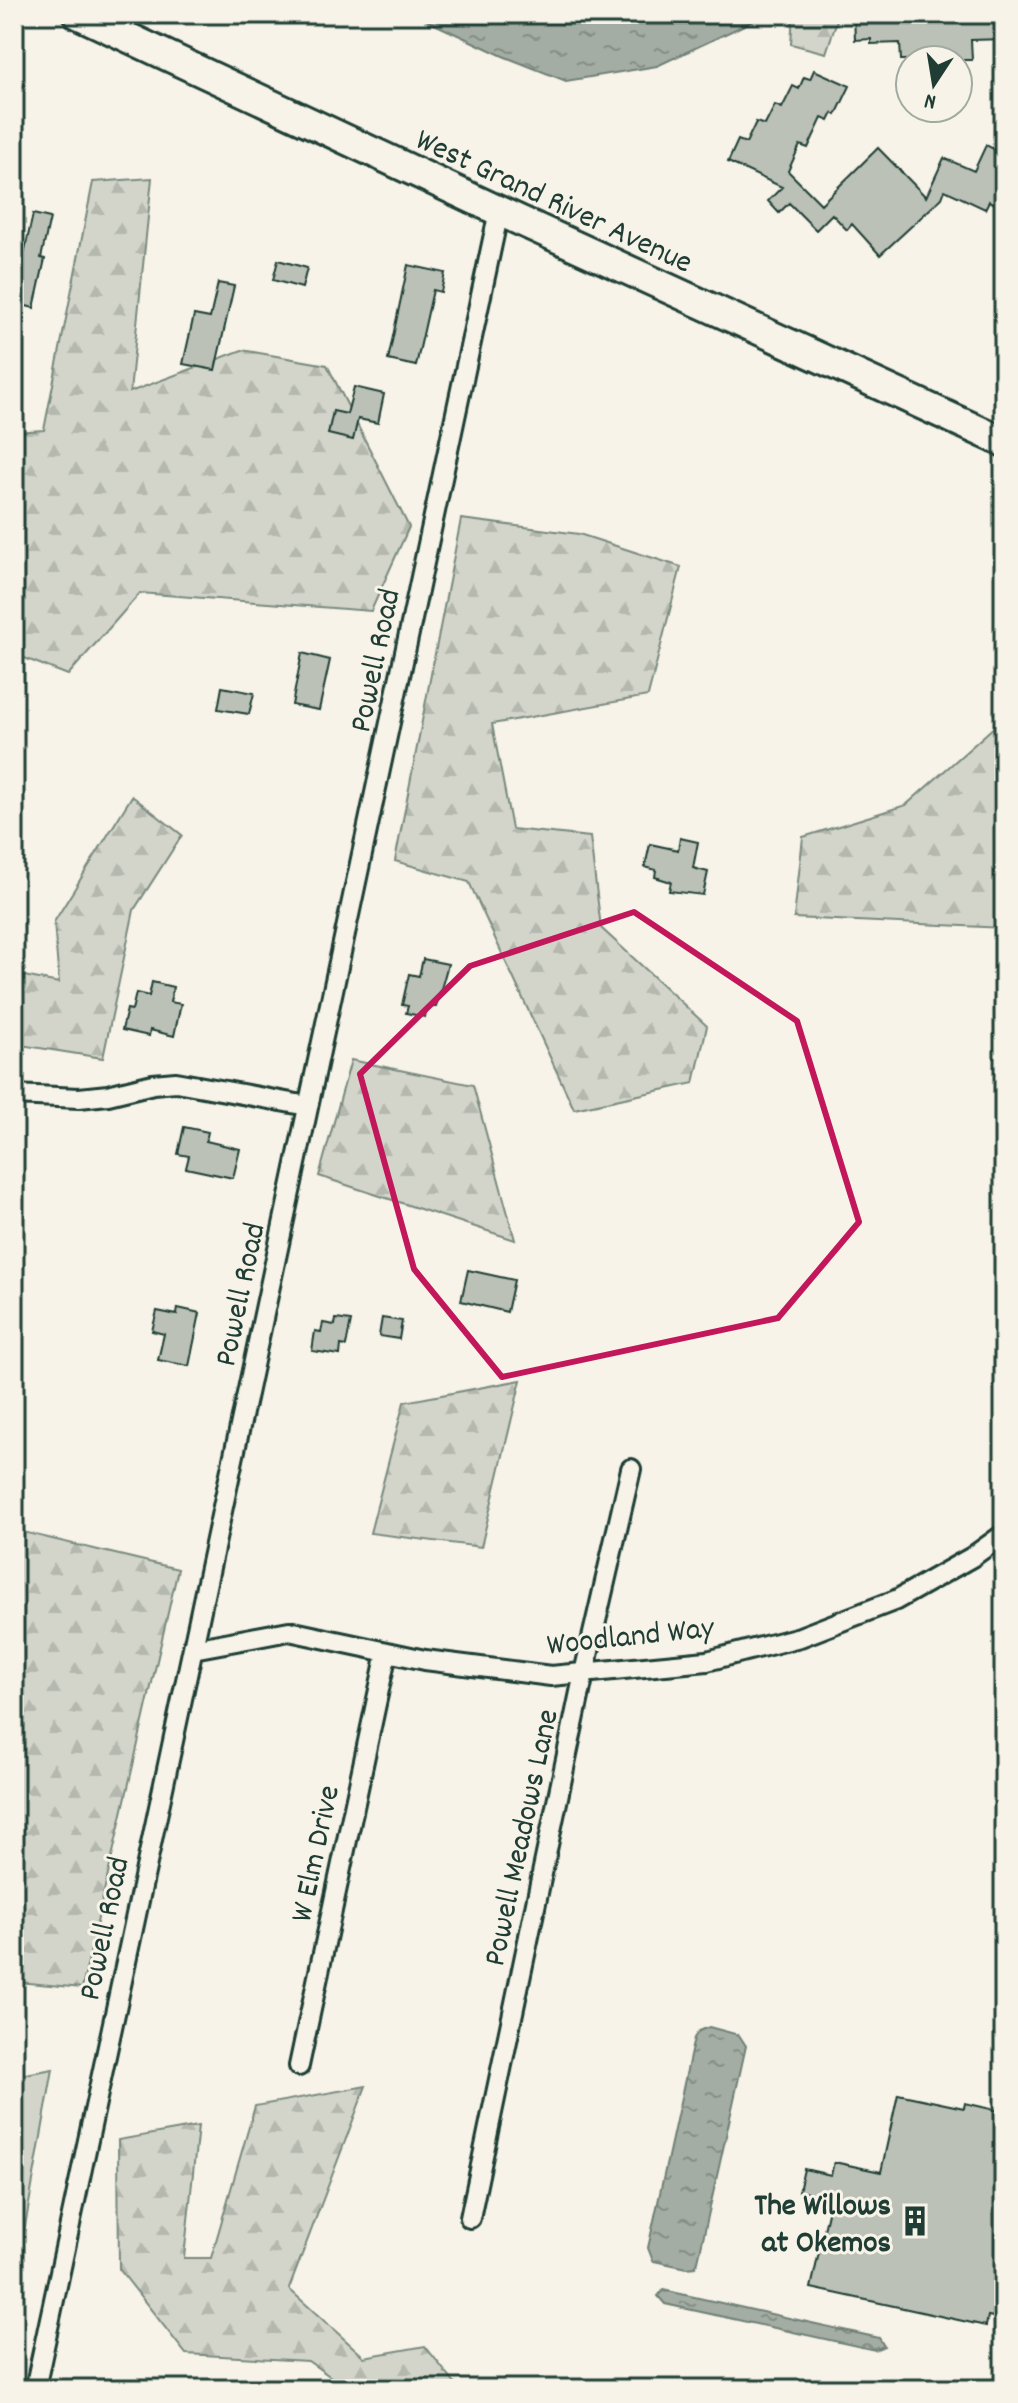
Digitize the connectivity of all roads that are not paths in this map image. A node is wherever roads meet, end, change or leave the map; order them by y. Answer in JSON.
{"nodes":[{"id":1,"x":78,"y":14,"type":"edge"},
{"id":2,"x":499,"y":211,"type":"junction"},
{"id":3,"x":1004,"y":442,"type":"edge"},
{"id":4,"x":14,"y":1095,"type":"edge"},
{"id":5,"x":308,"y":1106,"type":"junction"},
{"id":6,"x":631,"y":1469,"type":"dead end"},
{"id":7,"x":1004,"y":1534,"type":"edge"},
{"id":8,"x":193,"y":1649,"type":"junction"},
{"id":9,"x":387,"y":1652,"type":"junction"},
{"id":10,"x":584,"y":1673,"type":"junction"},
{"id":11,"x":299,"y":2066,"type":"dead end"},
{"id":12,"x":470,"y":2218,"type":"dead end"},
{"id":13,"x":35,"y":2389,"type":"edge"}],
"edges":[{"from":1,"to":2,"type":"main road","name":"West Grand River Avenue"},
{"from":2,"to":3,"type":"main road","name":"West Grand River Avenue"},
{"from":2,"to":5,"type":"street","name":"Powell Road"},
{"from":4,"to":5,"type":"street"},
{"from":5,"to":8,"type":"street","name":"Powell Road"},
{"from":6,"to":10,"type":"street","name":"Powell Meadows Lane"},
{"from":7,"to":10,"type":"street","name":"Woodland Way"},
{"from":8,"to":9,"type":"street","name":"Woodland Way"},
{"from":8,"to":13,"type":"street","name":"Powell Road"},
{"from":9,"to":10,"type":"street","name":"Woodland Way"},
{"from":9,"to":11,"type":"street","name":"W Elm Drive"},
{"from":10,"to":12,"type":"street","name":"Powell Meadows Lane"}]}
